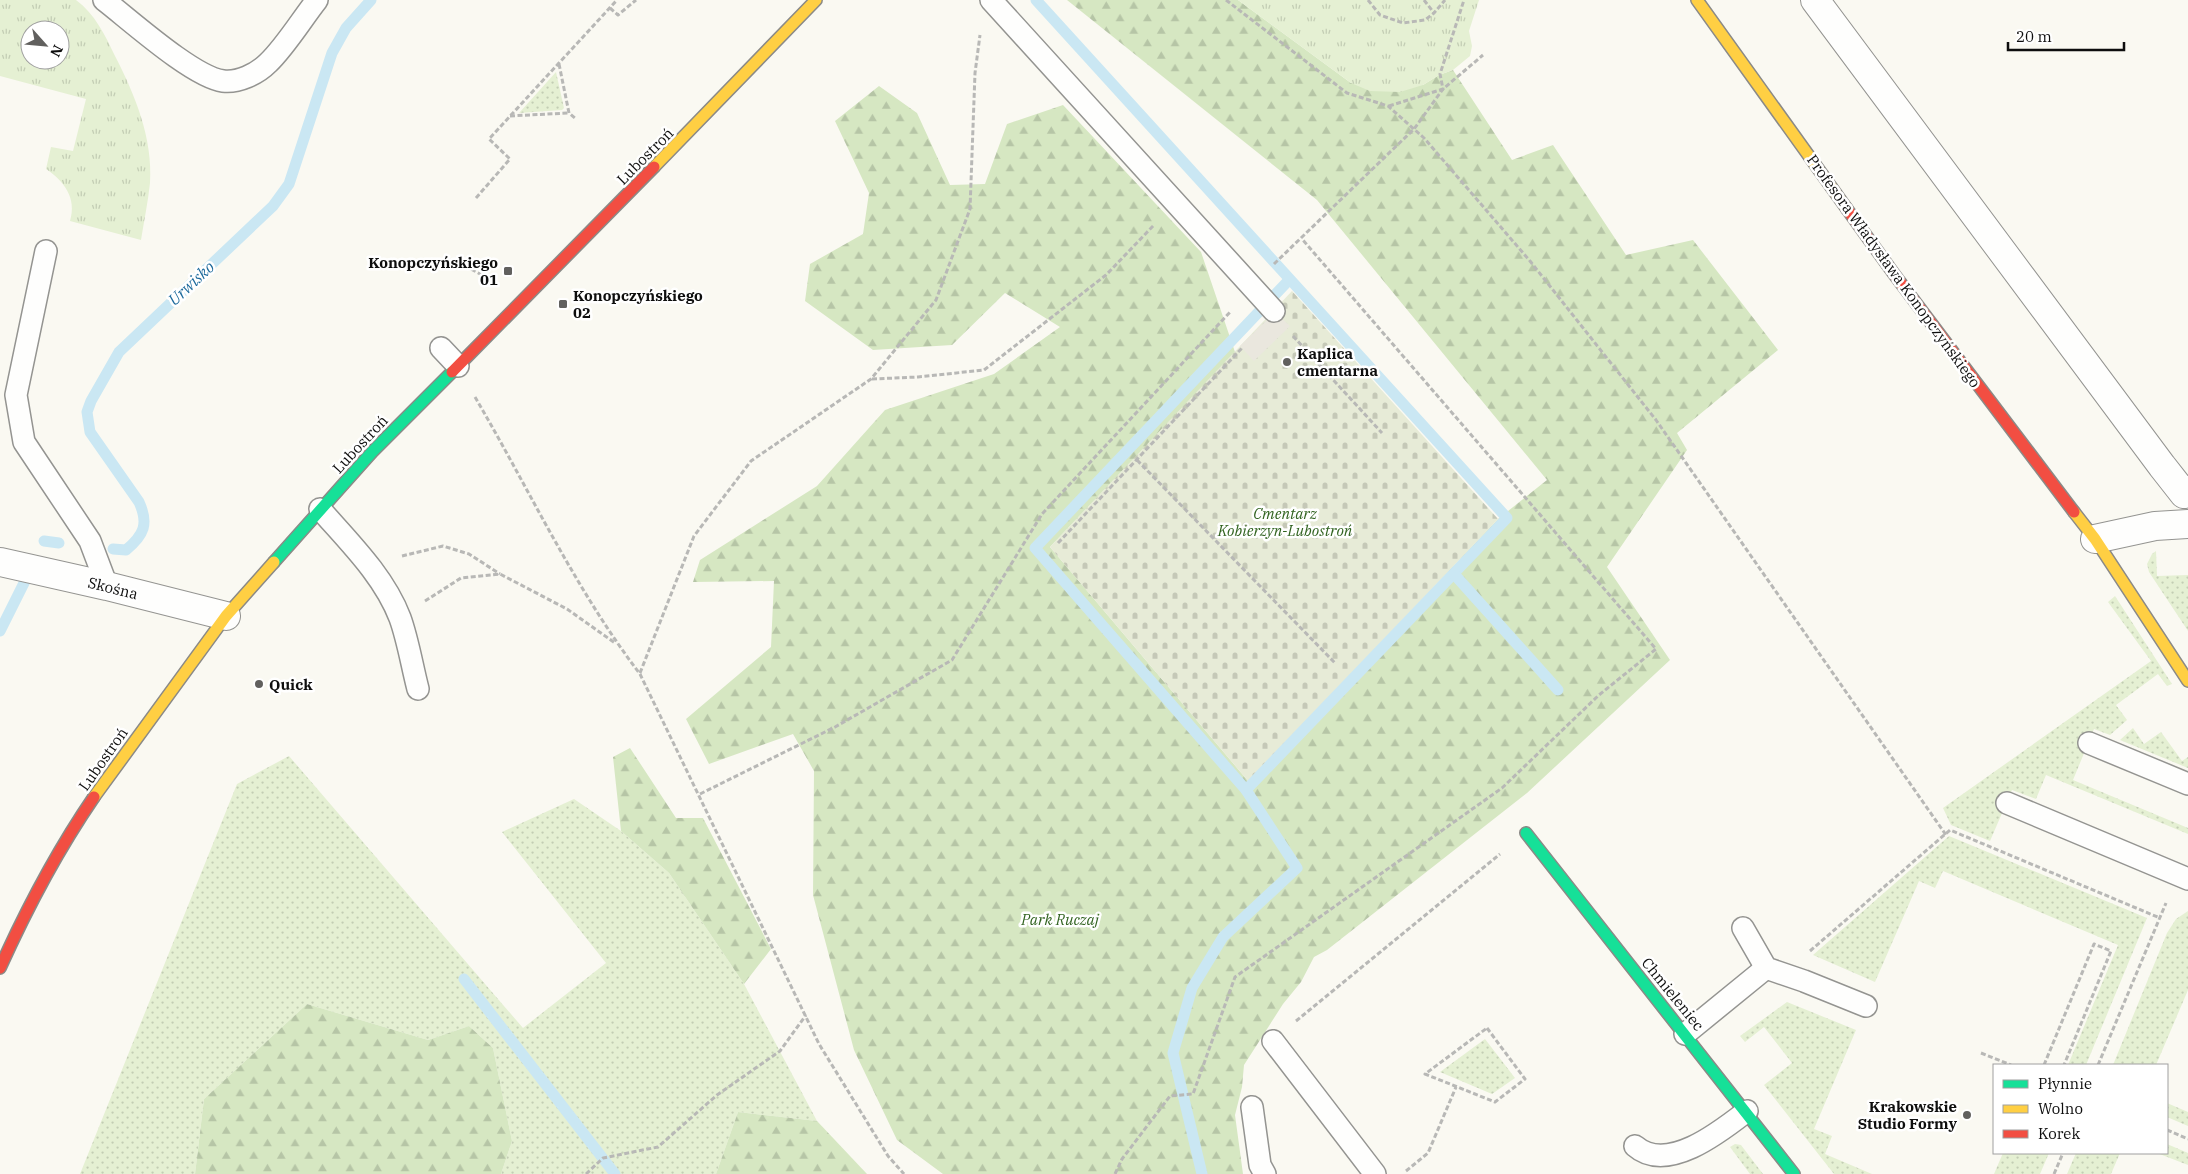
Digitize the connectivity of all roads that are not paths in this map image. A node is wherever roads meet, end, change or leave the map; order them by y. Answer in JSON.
{"nodes":[{"id":1,"x":104,"y":0,"type":"edge"},
{"id":2,"x":317,"y":0,"type":"edge"},
{"id":3,"x":816,"y":0,"type":"edge"},
{"id":4,"x":991,"y":0,"type":"edge"},
{"id":5,"x":1696,"y":0,"type":"edge"},
{"id":6,"x":1815,"y":0,"type":"edge"},
{"id":7,"x":46,"y":251,"type":"dead end"},
{"id":8,"x":1274,"y":311,"type":"dead end"},
{"id":9,"x":441,"y":348,"type":"dead end"},
{"id":10,"x":458,"y":366,"type":"junction"},
{"id":11,"x":2186,"y":492,"type":"edge"},
{"id":12,"x":320,"y":509,"type":"junction"},
{"id":13,"x":2185,"y":524,"type":"edge"},
{"id":14,"x":2095,"y":539,"type":"junction"},
{"id":15,"x":0,"y":562,"type":"edge"},
{"id":16,"x":107,"y":586,"type":"junction"},
{"id":17,"x":226,"y":616,"type":"junction"},
{"id":18,"x":2188,"y":681,"type":"edge"},
{"id":19,"x":418,"y":689,"type":"dead end"},
{"id":20,"x":2088,"y":743,"type":"dead end"},
{"id":21,"x":2188,"y":784,"type":"edge"},
{"id":22,"x":2007,"y":804,"type":"dead end"},
{"id":23,"x":1526,"y":833,"type":"road end"},
{"id":24,"x":2183,"y":877,"type":"edge"},
{"id":25,"x":1742,"y":928,"type":"dead end"},
{"id":26,"x":0,"y":968,"type":"edge"},
{"id":27,"x":1766,"y":968,"type":"junction"},
{"id":28,"x":1866,"y":1006,"type":"dead end"},
{"id":29,"x":1685,"y":1034,"type":"junction"},
{"id":30,"x":1273,"y":1041,"type":"road end"},
{"id":31,"x":1252,"y":1107,"type":"dead end"},
{"id":32,"x":1747,"y":1111,"type":"junction"},
{"id":33,"x":1635,"y":1146,"type":"dead end"},
{"id":34,"x":1265,"y":1174,"type":"edge"},
{"id":35,"x":1375,"y":1174,"type":"edge"},
{"id":36,"x":1794,"y":1174,"type":"edge"}],
"edges":[{"from":1,"to":2,"type":"lane"},
{"from":3,"to":10,"type":"street","name":"Lubostroń"},
{"from":4,"to":8,"type":"lane"},
{"from":5,"to":14,"type":"street","name":"Profesora Władysława Konopczyńskiego"},
{"from":6,"to":11,"type":"street"},
{"from":7,"to":16,"type":"lane"},
{"from":9,"to":10,"type":"lane"},
{"from":10,"to":12,"type":"street","name":"Lubostroń"},
{"from":11,"to":13,"type":"lane"},
{"from":12,"to":17,"type":"street","name":"Lubostroń"},
{"from":12,"to":19,"type":"lane"},
{"from":13,"to":14,"type":"street"},
{"from":14,"to":18,"type":"street","name":"Profesora Władysława Konopczyńskiego"},
{"from":15,"to":16,"type":"street","name":"Skośna"},
{"from":16,"to":17,"type":"street","name":"Skośna"},
{"from":17,"to":26,"type":"street","name":"Lubostroń"},
{"from":20,"to":21,"type":"lane"},
{"from":22,"to":24,"type":"lane"},
{"from":23,"to":29,"type":"street","name":"Chmieleniec"},
{"from":25,"to":27,"type":"lane"},
{"from":27,"to":28,"type":"lane"},
{"from":27,"to":29,"type":"lane"},
{"from":29,"to":32,"type":"street","name":"Chmieleniec"},
{"from":30,"to":35,"type":"lane"},
{"from":31,"to":34,"type":"lane"},
{"from":32,"to":33,"type":"lane"},
{"from":32,"to":36,"type":"street","name":"Chmieleniec"}]}
